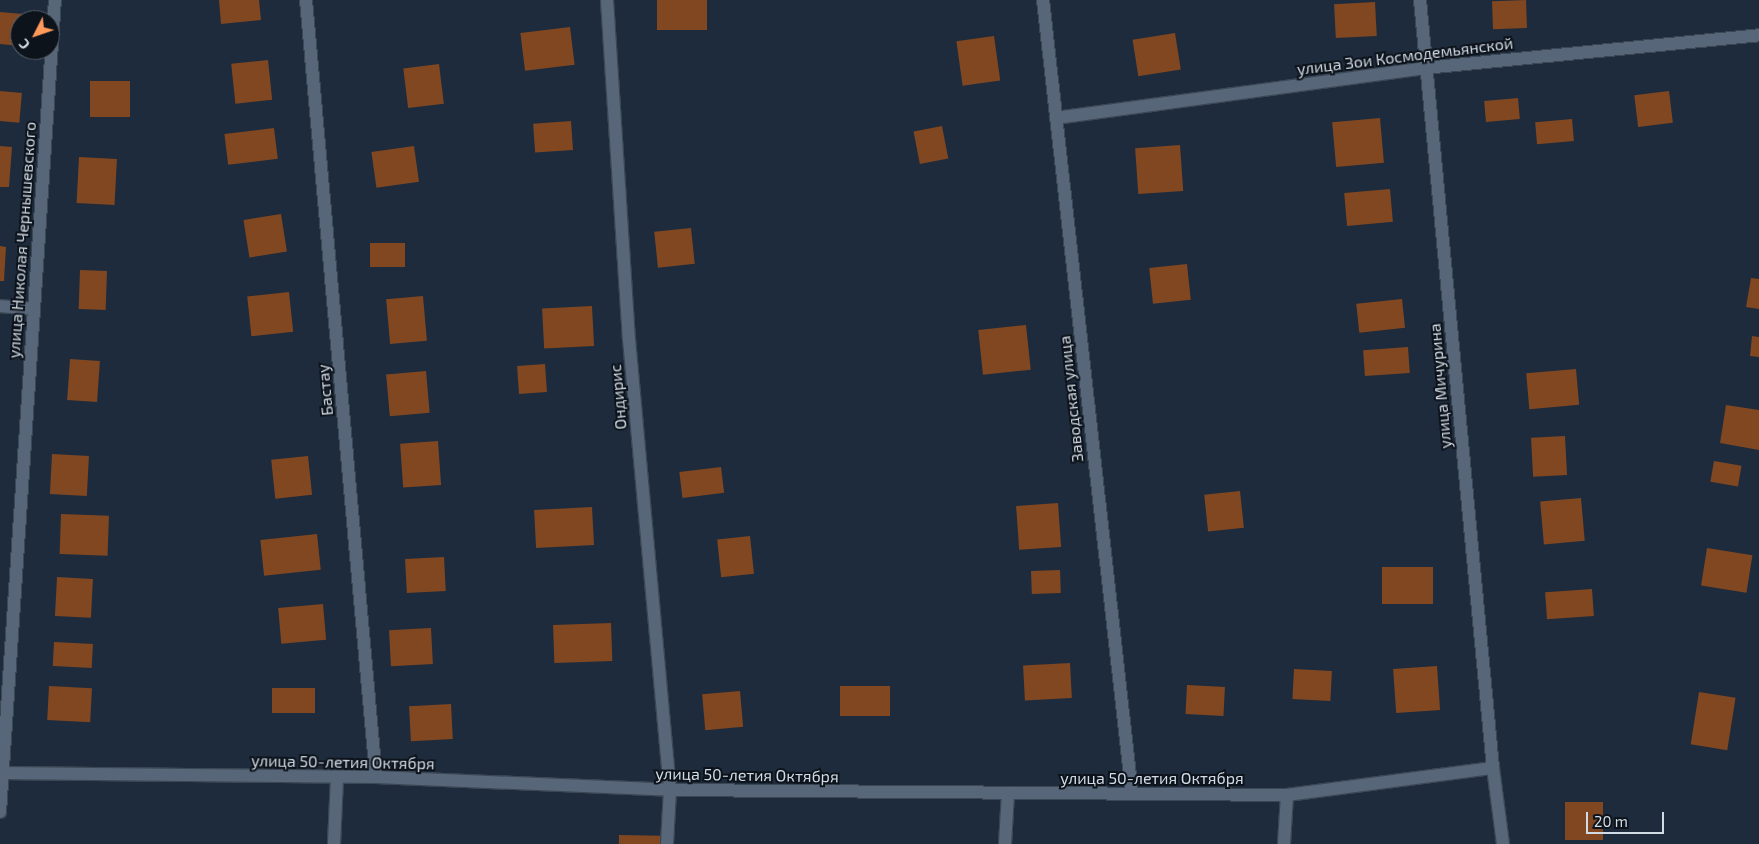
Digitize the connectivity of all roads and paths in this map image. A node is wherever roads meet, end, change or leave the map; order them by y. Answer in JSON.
{"nodes":[{"id":1,"x":55,"y":0,"type":"edge"},
{"id":2,"x":306,"y":0,"type":"edge"},
{"id":3,"x":607,"y":0,"type":"edge"},
{"id":4,"x":1043,"y":0,"type":"edge"},
{"id":5,"x":1420,"y":0,"type":"edge"},
{"id":6,"x":1759,"y":35,"type":"edge"},
{"id":7,"x":1426,"y":68,"type":"junction"},
{"id":8,"x":1056,"y":118,"type":"junction"},
{"id":9,"x":0,"y":306,"type":"edge"},
{"id":10,"x":34,"y":309,"type":"junction"},
{"id":11,"x":1493,"y":768,"type":"junction"},
{"id":12,"x":2,"y":773,"type":"edge"},
{"id":13,"x":337,"y":777,"type":"junction"},
{"id":14,"x":376,"y":777,"type":"junction"},
{"id":15,"x":670,"y":790,"type":"junction"},
{"id":16,"x":1008,"y":794,"type":"junction"},
{"id":17,"x":1132,"y":794,"type":"junction"},
{"id":18,"x":1287,"y":795,"type":"junction"},
{"id":19,"x":0,"y":812,"type":"edge"},
{"id":20,"x":334,"y":844,"type":"edge"},
{"id":21,"x":667,"y":844,"type":"edge"},
{"id":22,"x":1005,"y":844,"type":"edge"},
{"id":23,"x":1284,"y":844,"type":"edge"},
{"id":24,"x":1503,"y":844,"type":"edge"}],
"edges":[{"from":1,"to":10,"type":"street","name":"улица Николая Чернышевского"},
{"from":2,"to":14,"type":"street","name":"Бастау"},
{"from":3,"to":15,"type":"street","name":"Ондирис"},
{"from":4,"to":8,"type":"street","name":"Заводская улица"},
{"from":5,"to":7,"type":"street","name":"улица Мичурина"},
{"from":6,"to":7,"type":"street","name":"улица Зои Космодемьянской"},
{"from":7,"to":8,"type":"street","name":"улица Зои Космодемьянской"},
{"from":7,"to":11,"type":"street","name":"улица Мичурина"},
{"from":8,"to":17,"type":"street","name":"Заводская улица"},
{"from":9,"to":10,"type":"street"},
{"from":10,"to":12,"type":"street","name":"улица Николая Чернышевского"},
{"from":11,"to":18,"type":"street","name":"улица 50-летия Октября"},
{"from":11,"to":24,"type":"street","name":"улица Мичурина"},
{"from":12,"to":13,"type":"street","name":"улица 50-летия Октября"},
{"from":12,"to":19,"type":"street","name":"улица Николая Чернышевского"},
{"from":13,"to":14,"type":"street","name":"улица 50-летия Октября"},
{"from":13,"to":20,"type":"street"},
{"from":14,"to":15,"type":"street","name":"улица 50-летия Октября"},
{"from":15,"to":16,"type":"street","name":"улица 50-летия Октября"},
{"from":15,"to":21,"type":"street","name":"Ондирис"},
{"from":16,"to":17,"type":"street","name":"улица 50-летия Октября"},
{"from":16,"to":22,"type":"street"},
{"from":17,"to":18,"type":"street","name":"улица 50-летия Октября"},
{"from":18,"to":23,"type":"street"}]}
